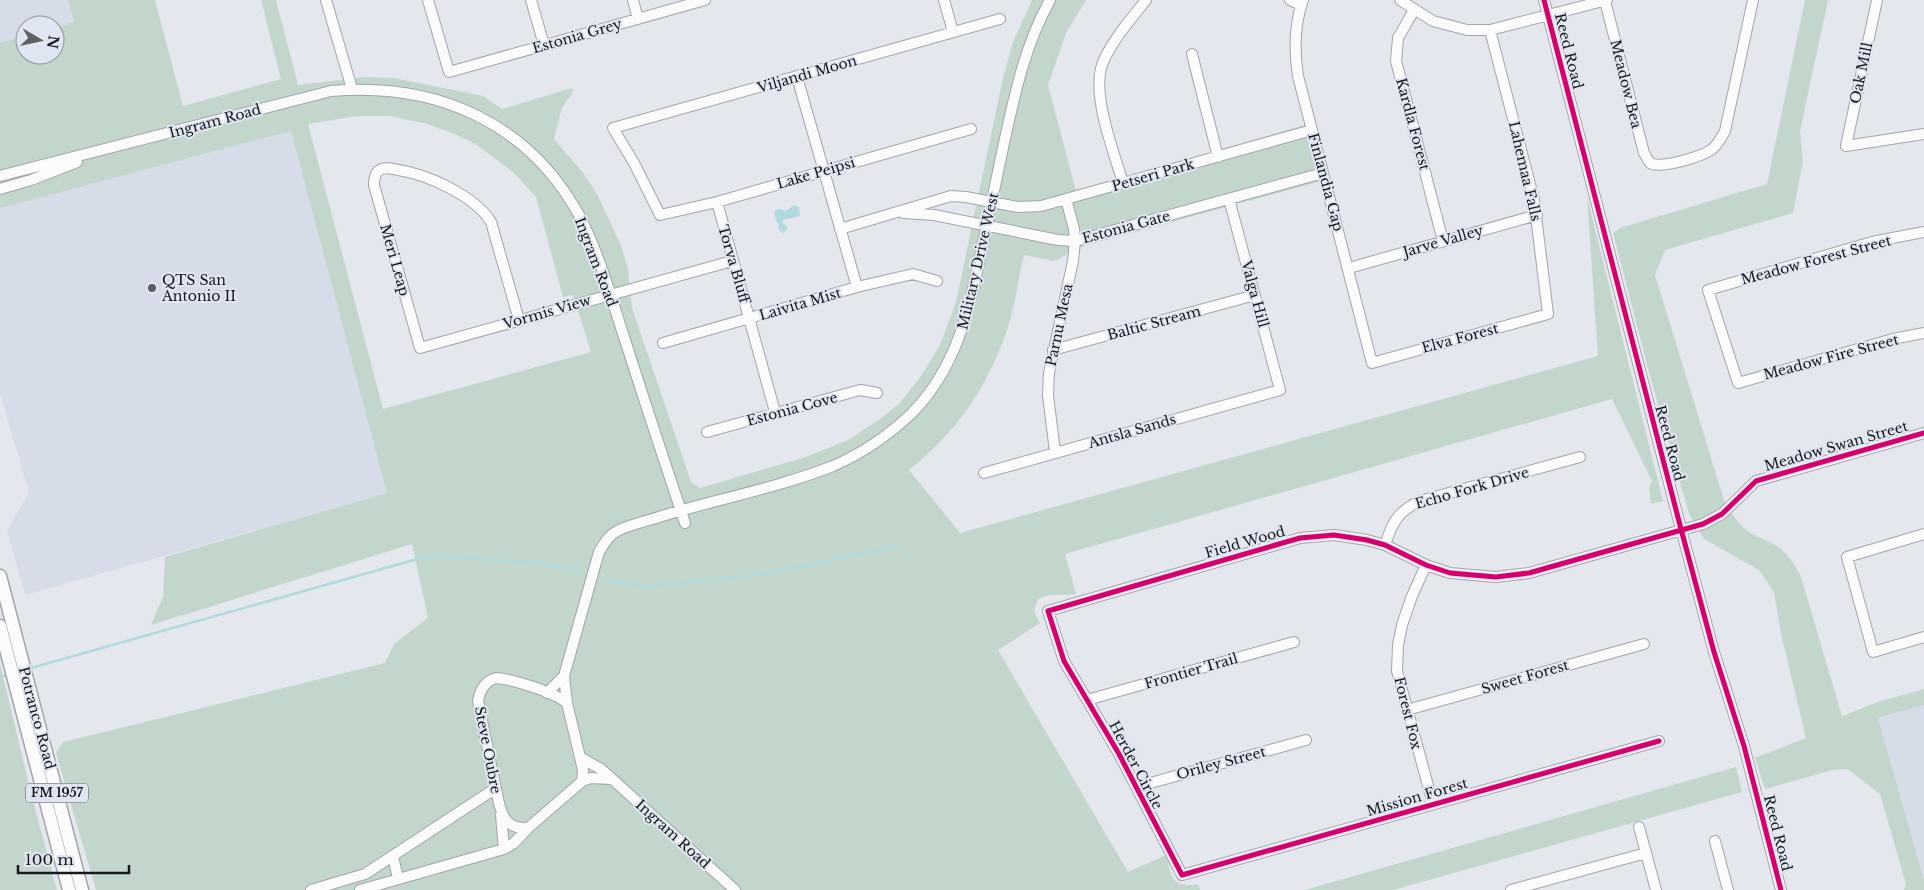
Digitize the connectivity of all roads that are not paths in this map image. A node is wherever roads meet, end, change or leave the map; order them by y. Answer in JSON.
{"nodes":[{"id":1,"x":326,"y":0,"type":"edge"},
{"id":2,"x":428,"y":0,"type":"edge"},
{"id":3,"x":531,"y":0,"type":"edge"},
{"id":4,"x":633,"y":0,"type":"edge"},
{"id":5,"x":704,"y":0,"type":"edge"},
{"id":6,"x":944,"y":0,"type":"edge"},
{"id":7,"x":1050,"y":0,"type":"edge"},
{"id":8,"x":1146,"y":0,"type":"edge"},
{"id":9,"x":1290,"y":0,"type":"edge"},
{"id":10,"x":1400,"y":0,"type":"edge"},
{"id":11,"x":1544,"y":0,"type":"edge"},
{"id":12,"x":1606,"y":0,"type":"edge"},
{"id":13,"x":1753,"y":0,"type":"edge"},
{"id":14,"x":1876,"y":0,"type":"edge"},
{"id":15,"x":1302,"y":2,"type":"edge"},
{"id":16,"x":1414,"y":10,"type":"junction"},
{"id":17,"x":1548,"y":15,"type":"junction"},
{"id":18,"x":638,"y":19,"type":"junction"},
{"id":19,"x":1000,"y":19,"type":"dead end"},
{"id":20,"x":1490,"y":30,"type":"junction"},
{"id":21,"x":953,"y":32,"type":"junction"},
{"id":22,"x":544,"y":45,"type":"junction"},
{"id":23,"x":1192,"y":54,"type":"dead end"},
{"id":24,"x":797,"y":77,"type":"junction"},
{"id":25,"x":352,"y":89,"type":"junction"},
{"id":26,"x":971,"y":129,"type":"dead end"},
{"id":27,"x":1312,"y":130,"type":"junction"},
{"id":28,"x":1924,"y":134,"type":"edge"},
{"id":29,"x":108,"y":148,"type":"junction"},
{"id":30,"x":1218,"y":157,"type":"junction"},
{"id":31,"x":824,"y":171,"type":"junction"},
{"id":32,"x":1323,"y":173,"type":"junction"},
{"id":33,"x":0,"y":176,"type":"edge"},
{"id":34,"x":1123,"y":183,"type":"junction"},
{"id":35,"x":0,"y":188,"type":"edge"},
{"id":36,"x":1066,"y":199,"type":"junction"},
{"id":37,"x":1230,"y":199,"type":"junction"},
{"id":38,"x":716,"y":202,"type":"junction"},
{"id":39,"x":992,"y":202,"type":"junction"},
{"id":40,"x":897,"y":213,"type":"junction"},
{"id":41,"x":660,"y":215,"type":"joint"},
{"id":42,"x":1537,"y":215,"type":"junction"},
{"id":43,"x":987,"y":226,"type":"junction"},
{"id":44,"x":840,"y":229,"type":"junction"},
{"id":45,"x":1924,"y":232,"type":"edge"},
{"id":46,"x":1075,"y":241,"type":"junction"},
{"id":47,"x":1443,"y":241,"type":"junction"},
{"id":48,"x":732,"y":261,"type":"junction"},
{"id":49,"x":1349,"y":268,"type":"junction"},
{"id":50,"x":937,"y":282,"type":"dead end"},
{"id":51,"x":856,"y":288,"type":"junction"},
{"id":52,"x":610,"y":295,"type":"junction"},
{"id":53,"x":1255,"y":295,"type":"junction"},
{"id":54,"x":1548,"y":314,"type":"joint"},
{"id":55,"x":749,"y":319,"type":"junction"},
{"id":56,"x":519,"y":320,"type":"junction"},
{"id":57,"x":1924,"y":333,"type":"edge"},
{"id":58,"x":663,"y":343,"type":"dead end"},
{"id":59,"x":420,"y":348,"type":"joint"},
{"id":60,"x":1053,"y":350,"type":"junction"},
{"id":61,"x":1372,"y":363,"type":"joint"},
{"id":62,"x":1738,"y":383,"type":"joint"},
{"id":63,"x":1280,"y":390,"type":"joint"},
{"id":64,"x":878,"y":393,"type":"dead end"},
{"id":65,"x":775,"y":412,"type":"junction"},
{"id":66,"x":707,"y":432,"type":"dead end"},
{"id":67,"x":1924,"y":433,"type":"edge"},
{"id":68,"x":1055,"y":452,"type":"junction"},
{"id":69,"x":1580,"y":457,"type":"dead end"},
{"id":70,"x":984,"y":473,"type":"dead end"},
{"id":71,"x":681,"y":510,"type":"junction"},
{"id":72,"x":685,"y":523,"type":"dead end"},
{"id":73,"x":1681,"y":529,"type":"junction"},
{"id":74,"x":1924,"y":534,"type":"edge"},
{"id":75,"x":1385,"y":545,"type":"junction"},
{"id":76,"x":1426,"y":565,"type":"junction"},
{"id":77,"x":0,"y":576,"type":"edge"},
{"id":78,"x":1048,"y":611,"type":"joint"},
{"id":79,"x":0,"y":626,"type":"edge"},
{"id":80,"x":1924,"y":637,"type":"edge"},
{"id":81,"x":1294,"y":642,"type":"dead end"},
{"id":82,"x":1644,"y":644,"type":"dead end"},
{"id":83,"x":564,"y":676,"type":"junction"},
{"id":84,"x":547,"y":693,"type":"junction"},
{"id":85,"x":1087,"y":700,"type":"junction"},
{"id":86,"x":567,"y":703,"type":"junction"},
{"id":87,"x":1407,"y":710,"type":"junction"},
{"id":88,"x":1306,"y":740,"type":"dead end"},
{"id":89,"x":1659,"y":741,"type":"dead end"},
{"id":90,"x":581,"y":758,"type":"junction"},
{"id":91,"x":611,"y":779,"type":"junction"},
{"id":92,"x":582,"y":780,"type":"junction"},
{"id":93,"x":1136,"y":787,"type":"junction"},
{"id":94,"x":496,"y":788,"type":"junction"},
{"id":95,"x":1432,"y":804,"type":"junction"},
{"id":96,"x":501,"y":815,"type":"junction"},
{"id":97,"x":1639,"y":827,"type":"dead end"},
{"id":98,"x":528,"y":828,"type":"junction"},
{"id":99,"x":1715,"y":841,"type":"dead end"},
{"id":100,"x":504,"y":849,"type":"junction"},
{"id":101,"x":1646,"y":853,"type":"junction"},
{"id":102,"x":393,"y":857,"type":"junction"},
{"id":103,"x":1182,"y":875,"type":"joint"},
{"id":104,"x":398,"y":878,"type":"junction"},
{"id":105,"x":1543,"y":886,"type":"edge"},
{"id":106,"x":69,"y":890,"type":"edge"},
{"id":107,"x":82,"y":890,"type":"edge"},
{"id":108,"x":311,"y":890,"type":"edge"},
{"id":109,"x":360,"y":890,"type":"edge"},
{"id":110,"x":735,"y":890,"type":"edge"},
{"id":111,"x":1511,"y":890,"type":"edge"},
{"id":112,"x":1656,"y":890,"type":"edge"},
{"id":113,"x":1728,"y":890,"type":"edge"},
{"id":114,"x":1781,"y":890,"type":"edge"}],
"edges":[{"from":1,"to":25,"type":"street"},
{"from":2,"to":22,"type":"street","name":"Estonia Grey"},
{"from":3,"to":22,"type":"street"},
{"from":4,"to":18,"type":"street"},
{"from":5,"to":18,"type":"street","name":"Estonia Grey"},
{"from":6,"to":21,"type":"street"},
{"from":7,"to":39,"type":"street","name":"Military Drive West"},
{"from":8,"to":34,"type":"street"},
{"from":9,"to":15,"type":"street"},
{"from":10,"to":16,"type":"street"},
{"from":11,"to":17,"type":"street","name":"Reed Road"},
{"from":12,"to":13,"type":"street","name":"Meadow Bea"},
{"from":12,"to":17,"type":"street"},
{"from":14,"to":28,"type":"street","name":"Oak Mill"},
{"from":15,"to":27,"type":"street","name":"Finlandia Gap"},
{"from":16,"to":20,"type":"street"},
{"from":16,"to":47,"type":"street","name":"Kardla Forest"},
{"from":17,"to":20,"type":"street"},
{"from":17,"to":73,"type":"street","name":"Reed Road"},
{"from":18,"to":22,"type":"street","name":"Estonia Grey"},
{"from":19,"to":21,"type":"street","name":"Viljandi Moon"},
{"from":20,"to":42,"type":"street","name":"Lahemaa Falls"},
{"from":21,"to":24,"type":"street","name":"Viljandi Moon"},
{"from":23,"to":30,"type":"street"},
{"from":24,"to":31,"type":"street"},
{"from":24,"to":41,"type":"street","name":"Viljandi Moon"},
{"from":25,"to":29,"type":"street","name":"Ingram Road"},
{"from":25,"to":52,"type":"street","name":"Ingram Road"},
{"from":26,"to":31,"type":"street","name":"Lake Peipsi"},
{"from":27,"to":30,"type":"street","name":"Petseri Park"},
{"from":27,"to":32,"type":"street","name":"Finlandia Gap"},
{"from":29,"to":33,"type":"street","name":"Ingram Road"},
{"from":29,"to":35,"type":"street","name":"Ingram Road"},
{"from":30,"to":34,"type":"street","name":"Petseri Park"},
{"from":31,"to":38,"type":"street","name":"Lake Peipsi"},
{"from":31,"to":44,"type":"street"},
{"from":32,"to":37,"type":"street","name":"Estonia Gate"},
{"from":32,"to":49,"type":"street","name":"Finlandia Gap"},
{"from":34,"to":36,"type":"street","name":"Petseri Park"},
{"from":36,"to":39,"type":"street","name":"Petseri Park"},
{"from":36,"to":46,"type":"street","name":"Parnu Mesa"},
{"from":37,"to":46,"type":"street","name":"Estonia Gate"},
{"from":37,"to":53,"type":"street","name":"Valga Hill"},
{"from":38,"to":41,"type":"street","name":"Lake Peipsi"},
{"from":38,"to":48,"type":"street","name":"Torva Bluff"},
{"from":39,"to":40,"type":"street","name":"Estonia Gate"},
{"from":39,"to":43,"type":"street","name":"Military Drive West"},
{"from":40,"to":43,"type":"street","name":"Estonia Gate"},
{"from":40,"to":44,"type":"street","name":"Estonia Gate"},
{"from":42,"to":47,"type":"street","name":"Jarve Valley"},
{"from":42,"to":54,"type":"street","name":"Lahemaa Falls"},
{"from":43,"to":46,"type":"street","name":"Estonia Gate"},
{"from":43,"to":71,"type":"street","name":"Military Drive West"},
{"from":44,"to":51,"type":"street"},
{"from":45,"to":62,"type":"street","name":"Meadow Forest Street"},
{"from":46,"to":60,"type":"street","name":"Parnu Mesa"},
{"from":47,"to":49,"type":"street","name":"Jarve Valley"},
{"from":48,"to":52,"type":"street","name":"Vormis View"},
{"from":48,"to":55,"type":"street","name":"Torva Bluff"},
{"from":49,"to":61,"type":"street","name":"Finlandia Gap"},
{"from":50,"to":51,"type":"street","name":"Laivita Mist"},
{"from":51,"to":55,"type":"street","name":"Laivita Mist"},
{"from":52,"to":56,"type":"street","name":"Vormis View"},
{"from":52,"to":71,"type":"street","name":"Ingram Road"},
{"from":53,"to":60,"type":"street","name":"Baltic Stream"},
{"from":53,"to":63,"type":"street","name":"Valga Hill"},
{"from":54,"to":61,"type":"street","name":"Elva Forest"},
{"from":55,"to":58,"type":"street","name":"Laivita Mist"},
{"from":55,"to":65,"type":"street","name":"Torva Bluff"},
{"from":56,"to":59,"type":"street","name":"Vormis View"},
{"from":56,"to":59,"type":"street","name":"Meri Leap"},
{"from":57,"to":62,"type":"street","name":"Meadow Fire Street"},
{"from":60,"to":68,"type":"street","name":"Parnu Mesa"},
{"from":63,"to":68,"type":"street","name":"Antsla Sands"},
{"from":64,"to":65,"type":"street","name":"Estonia Cove"},
{"from":65,"to":66,"type":"street","name":"Estonia Cove"},
{"from":67,"to":73,"type":"street","name":"Meadow Swan Street"},
{"from":68,"to":70,"type":"street","name":"Antsla Sands"},
{"from":69,"to":75,"type":"street","name":"Echo Fork Drive"},
{"from":71,"to":72,"type":"street","name":"Ingram Road"},
{"from":71,"to":83,"type":"street","name":"Military Drive West"},
{"from":73,"to":76,"type":"street","name":"Field Wood"},
{"from":73,"to":114,"type":"street","name":"Reed Road"},
{"from":74,"to":80,"type":"street"},
{"from":75,"to":76,"type":"street","name":"Field Wood"},
{"from":75,"to":78,"type":"street","name":"Field Wood"},
{"from":76,"to":87,"type":"street","name":"Forest Fox"},
{"from":77,"to":107,"type":"main road","name":"Potranco Road","number":"FM 1957"},
{"from":78,"to":85,"type":"street","name":"Herder Circle"},
{"from":79,"to":106,"type":"main road","name":"Potranco Road","number":"FM 1957"},
{"from":81,"to":85,"type":"street","name":"Frontier Trail"},
{"from":82,"to":87,"type":"street","name":"Sweet Forest"},
{"from":83,"to":84,"type":"street"},
{"from":83,"to":86,"type":"street"},
{"from":84,"to":86,"type":"street","name":"Steve Oubre"},
{"from":84,"to":94,"type":"street","name":"Steve Oubre"},
{"from":85,"to":93,"type":"street","name":"Herder Circle"},
{"from":86,"to":90,"type":"street"},
{"from":87,"to":95,"type":"street","name":"Forest Fox"},
{"from":88,"to":93,"type":"street","name":"Oriley Street"},
{"from":89,"to":95,"type":"street","name":"Mission Forest"},
{"from":90,"to":91,"type":"street","name":"Ingram Road"},
{"from":90,"to":92,"type":"street"},
{"from":91,"to":92,"type":"street"},
{"from":91,"to":110,"type":"street","name":"Ingram Road"},
{"from":92,"to":98,"type":"street"},
{"from":93,"to":103,"type":"street","name":"Herder Circle"},
{"from":94,"to":96,"type":"street","name":"Steve Oubre"},
{"from":94,"to":102,"type":"street"},
{"from":95,"to":103,"type":"street","name":"Mission Forest"},
{"from":96,"to":98,"type":"street"},
{"from":96,"to":100,"type":"street","name":"Steve Oubre"},
{"from":97,"to":101,"type":"street"},
{"from":98,"to":100,"type":"street"},
{"from":99,"to":113,"type":"street"},
{"from":100,"to":104,"type":"street"},
{"from":101,"to":105,"type":"street"},
{"from":101,"to":112,"type":"street"},
{"from":102,"to":104,"type":"street"},
{"from":102,"to":108,"type":"street"},
{"from":104,"to":109,"type":"street"},
{"from":105,"to":111,"type":"street"}]}
